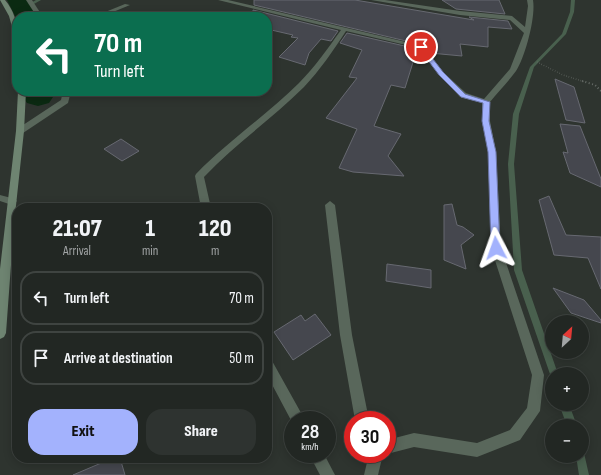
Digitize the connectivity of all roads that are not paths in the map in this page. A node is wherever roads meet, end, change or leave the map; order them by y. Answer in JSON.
{"nodes":[{"id":1,"x":2,"y":0,"type":"edge"},
{"id":2,"x":29,"y":0,"type":"edge"},
{"id":3,"x":221,"y":0,"type":"edge"},
{"id":4,"x":374,"y":0,"type":"edge"},
{"id":5,"x":530,"y":0,"type":"edge"},
{"id":6,"x":127,"y":5,"type":"dead end"},
{"id":7,"x":37,"y":12,"type":"edge"},
{"id":8,"x":109,"y":12,"type":"edge"},
{"id":9,"x":270,"y":12,"type":"edge"},
{"id":10,"x":272,"y":12,"type":"edge"},
{"id":11,"x":12,"y":17,"type":"edge"},
{"id":12,"x":344,"y":30,"type":"junction"},
{"id":13,"x":527,"y":33,"type":"junction"},
{"id":14,"x":22,"y":96,"type":"edge"},
{"id":15,"x":66,"y":96,"type":"edge"},
{"id":16,"x":486,"y":102,"type":"junction"},
{"id":17,"x":20,"y":131,"type":"junction"},
{"id":18,"x":0,"y":198,"type":"edge"},
{"id":19,"x":12,"y":200,"type":"junction"},
{"id":20,"x":205,"y":203,"type":"edge"},
{"id":21,"x":330,"y":205,"type":"dead end"},
{"id":22,"x":0,"y":333,"type":"edge"},
{"id":23,"x":272,"y":372,"type":"edge"},
{"id":24,"x":293,"y":411,"type":"edge"},
{"id":25,"x":360,"y":411,"type":"edge"},
{"id":26,"x":396,"y":445,"type":"edge"},
{"id":27,"x":321,"y":463,"type":"edge"},
{"id":28,"x":374,"y":463,"type":"edge"},
{"id":29,"x":328,"y":475,"type":"edge"},
{"id":30,"x":371,"y":475,"type":"edge"}],
"edges":[{"from":1,"to":11,"type":"main road"},
{"from":2,"to":7,"type":"street"},
{"from":3,"to":9,"type":"street"},
{"from":4,"to":13,"type":"street"},
{"from":5,"to":13,"type":"street"},
{"from":6,"to":8,"type":"street"},
{"from":10,"to":12,"type":"street"},
{"from":12,"to":16,"type":"street"},
{"from":12,"to":20,"type":"street"},
{"from":13,"to":16,"type":"street"},
{"from":14,"to":17,"type":"main road"},
{"from":15,"to":17,"type":"street"},
{"from":16,"to":26,"type":"street"},
{"from":17,"to":19,"type":"main road"},
{"from":18,"to":19,"type":"street"},
{"from":19,"to":22,"type":"main road"},
{"from":21,"to":25,"type":"street"},
{"from":23,"to":24,"type":"street"},
{"from":27,"to":29,"type":"street"},
{"from":28,"to":30,"type":"street"}]}
